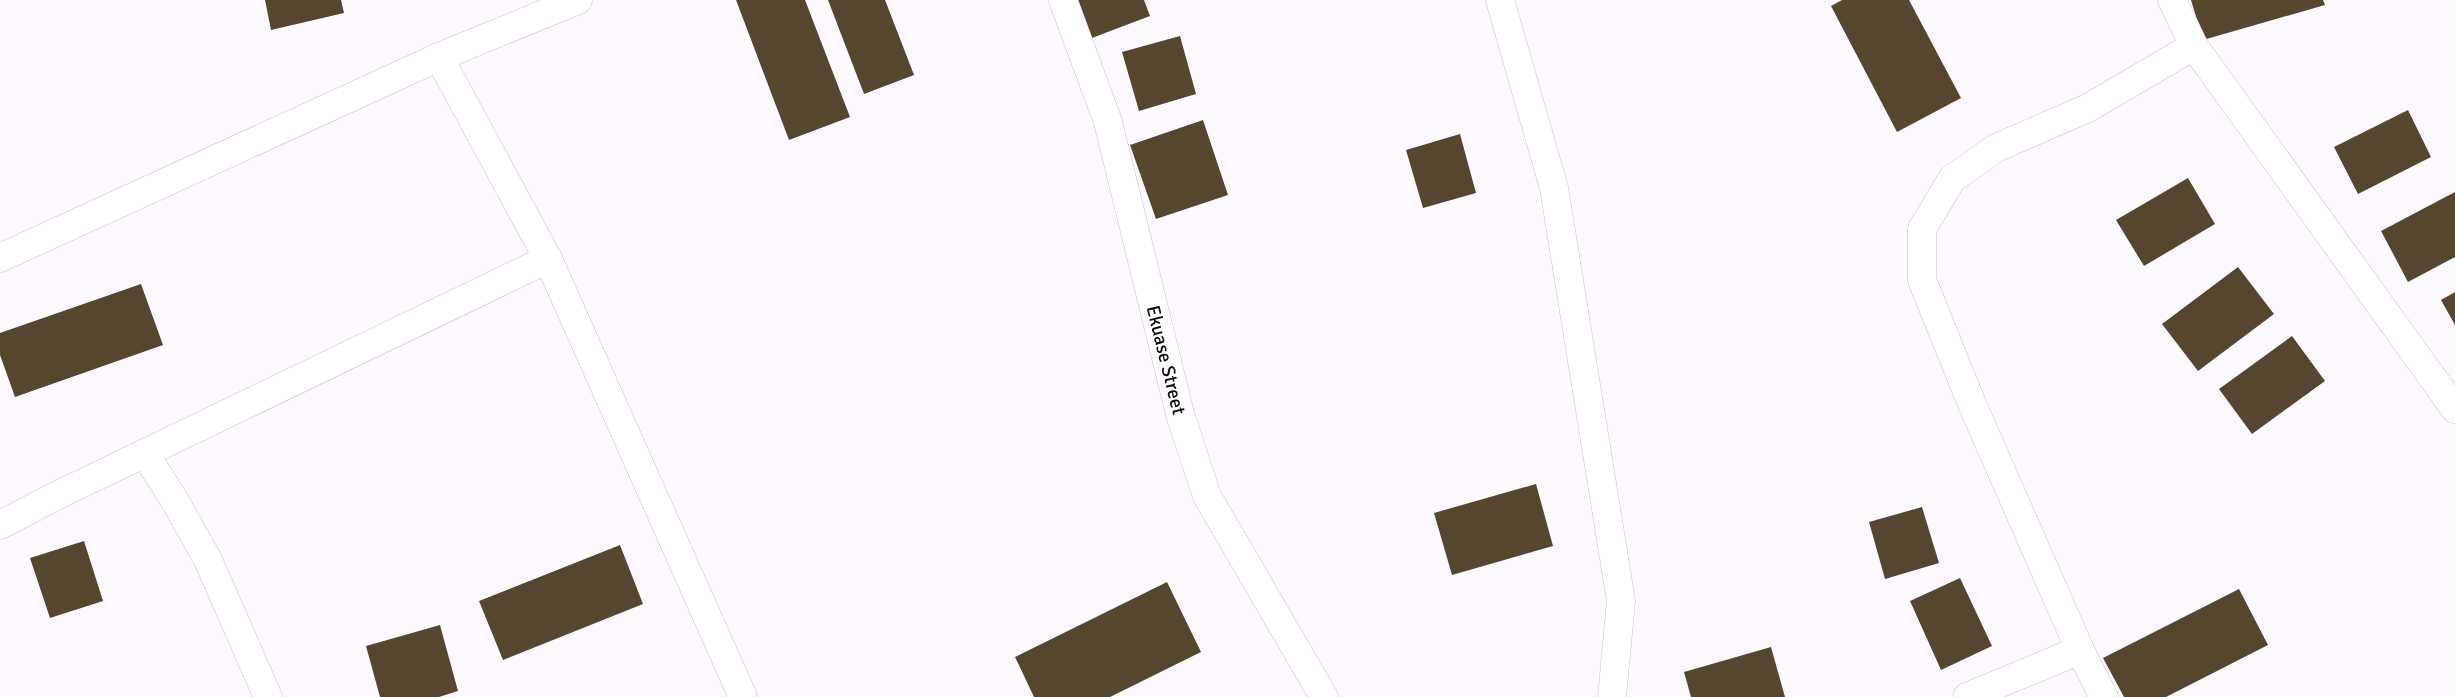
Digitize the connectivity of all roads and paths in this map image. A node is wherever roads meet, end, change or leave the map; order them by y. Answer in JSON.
{"nodes":[{"id":1,"x":578,"y":0,"type":"edge"},
{"id":2,"x":1063,"y":0,"type":"edge"},
{"id":3,"x":1500,"y":0,"type":"edge"},
{"id":4,"x":2172,"y":0,"type":"edge"},
{"id":5,"x":2194,"y":46,"type":"junction"},
{"id":6,"x":439,"y":57,"type":"junction"},
{"id":7,"x":0,"y":258,"type":"edge"},
{"id":8,"x":548,"y":259,"type":"junction"},
{"id":9,"x":2455,"y":409,"type":"edge"},
{"id":10,"x":145,"y":454,"type":"junction"},
{"id":11,"x":0,"y":525,"type":"edge"},
{"id":12,"x":2080,"y":650,"type":"junction"},
{"id":13,"x":268,"y":697,"type":"edge"},
{"id":14,"x":743,"y":697,"type":"edge"},
{"id":15,"x":1324,"y":697,"type":"edge"},
{"id":16,"x":1612,"y":697,"type":"edge"},
{"id":17,"x":1967,"y":697,"type":"edge"},
{"id":18,"x":2104,"y":697,"type":"edge"}],
"edges":[{"from":1,"to":6,"type":"street"},
{"from":2,"to":15,"type":"street","name":"Ekuase Street"},
{"from":3,"to":16,"type":"street"},
{"from":4,"to":5,"type":"street"},
{"from":5,"to":9,"type":"street"},
{"from":5,"to":12,"type":"street"},
{"from":6,"to":7,"type":"street"},
{"from":6,"to":8,"type":"street"},
{"from":8,"to":10,"type":"street"},
{"from":8,"to":14,"type":"street"},
{"from":10,"to":11,"type":"street"},
{"from":10,"to":13,"type":"street"},
{"from":12,"to":17,"type":"street"},
{"from":12,"to":18,"type":"street"}]}
